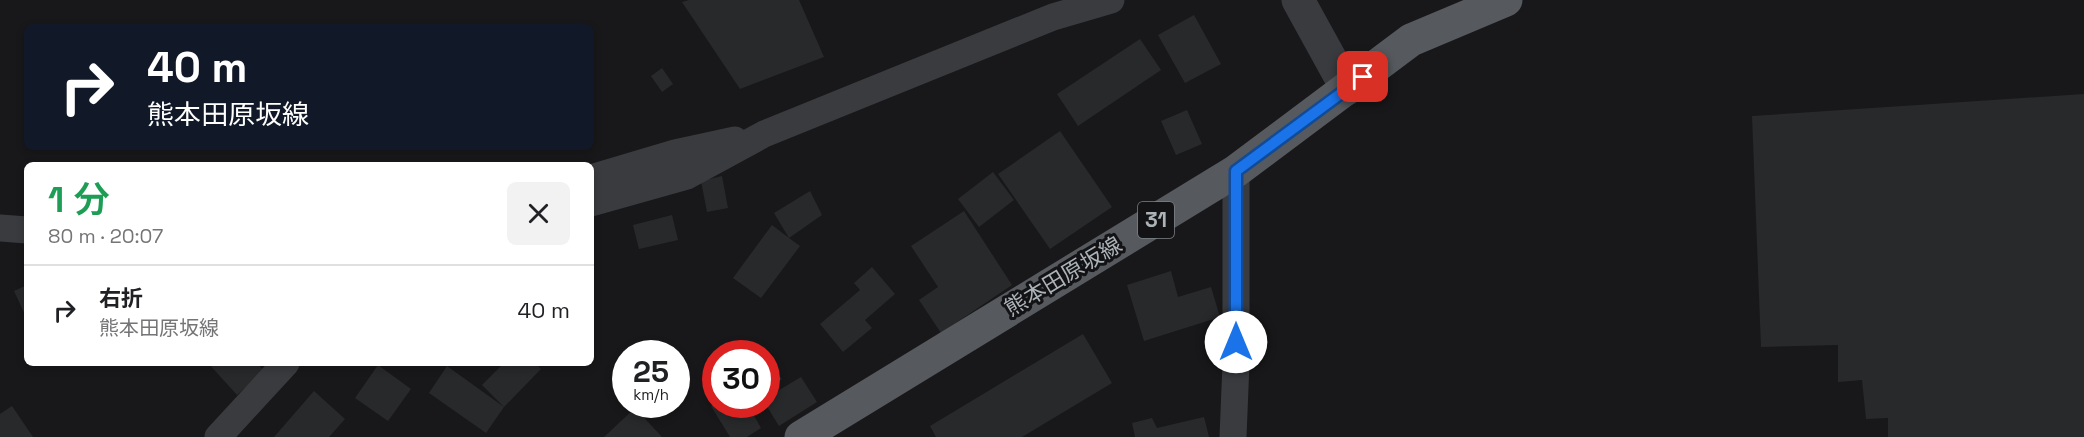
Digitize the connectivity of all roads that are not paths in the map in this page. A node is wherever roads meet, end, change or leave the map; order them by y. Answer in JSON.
{"nodes":[{"id":1,"x":1111,"y":0,"type":"edge"},
{"id":2,"x":1298,"y":0,"type":"edge"},
{"id":3,"x":1506,"y":0,"type":"edge"},
{"id":4,"x":1347,"y":89,"type":"junction"},
{"id":5,"x":764,"y":134,"type":"junction"},
{"id":6,"x":1236,"y":171,"type":"junction"},
{"id":7,"x":594,"y":177,"type":"edge"},
{"id":8,"x":594,"y":203,"type":"edge"},
{"id":9,"x":0,"y":228,"type":"edge"},
{"id":10,"x":24,"y":230,"type":"edge"},
{"id":11,"x":283,"y":366,"type":"edge"},
{"id":12,"x":218,"y":437,"type":"edge"},
{"id":13,"x":801,"y":437,"type":"edge"},
{"id":14,"x":1233,"y":437,"type":"edge"}],
"edges":[{"from":1,"to":5,"type":"street"},
{"from":2,"to":4,"type":"street"},
{"from":3,"to":4,"type":"main road","name":"熊本田原坂線","number":"31"},
{"from":4,"to":6,"type":"main road","name":"熊本田原坂線","number":"31"},
{"from":5,"to":7,"type":"street"},
{"from":5,"to":8,"type":"street"},
{"from":6,"to":13,"type":"main road","name":"熊本田原坂線","number":"31"},
{"from":6,"to":14,"type":"street"},
{"from":9,"to":10,"type":"street"},
{"from":11,"to":12,"type":"street"}]}
